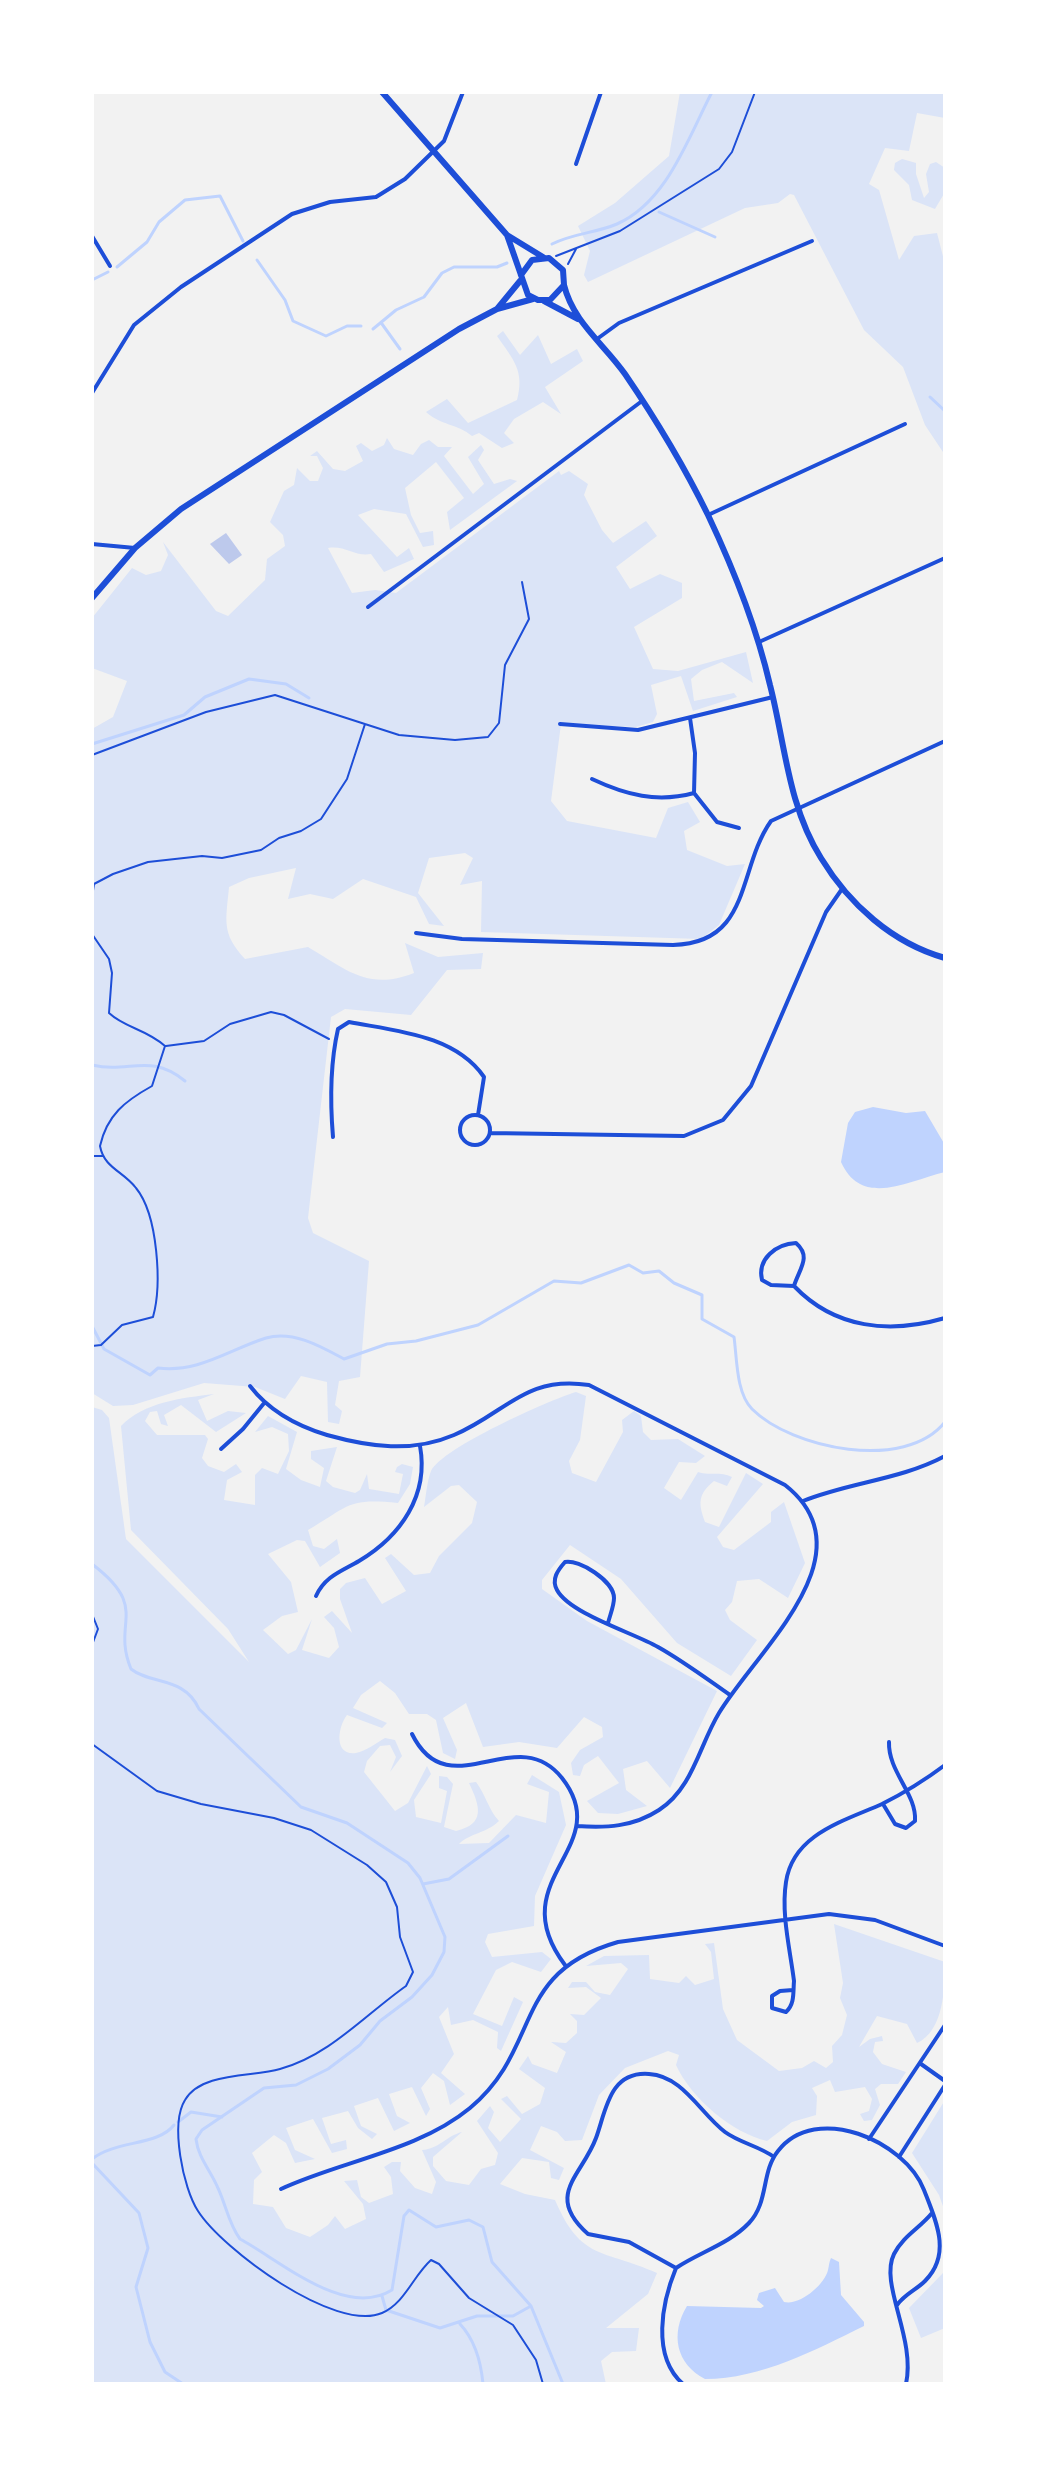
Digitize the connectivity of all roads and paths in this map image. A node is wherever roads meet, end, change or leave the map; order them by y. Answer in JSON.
{"nodes":[{"id":1,"x":382,"y":92,"type":"edge"},
{"id":2,"x":463,"y":92,"type":"edge"},
{"id":3,"x":601,"y":92,"type":"edge"},
{"id":4,"x":755,"y":92,"type":"edge"},
{"id":5,"x":434,"y":152,"type":"junction"},
{"id":6,"x":576,"y":164,"type":"dead end"},
{"id":7,"x":507,"y":235,"type":"junction"},
{"id":8,"x":92,"y":236,"type":"edge"},
{"id":9,"x":812,"y":241,"type":"dead end"},
{"id":10,"x":577,"y":248,"type":"junction"},
{"id":11,"x":546,"y":258,"type":"junction"},
{"id":12,"x":110,"y":266,"type":"dead end"},
{"id":13,"x":564,"y":275,"type":"junction"},
{"id":14,"x":521,"y":277,"type":"junction"},
{"id":15,"x":564,"y":285,"type":"junction"},
{"id":16,"x":533,"y":299,"type":"junction"},
{"id":17,"x":544,"y":301,"type":"junction"},
{"id":18,"x":497,"y":309,"type":"junction"},
{"id":19,"x":578,"y":319,"type":"junction"},
{"id":20,"x":596,"y":339,"type":"junction"},
{"id":21,"x":92,"y":393,"type":"edge"},
{"id":22,"x":642,"y":401,"type":"junction"},
{"id":23,"x":905,"y":424,"type":"dead end"},
{"id":24,"x":708,"y":515,"type":"junction"},
{"id":25,"x":92,"y":544,"type":"edge"},
{"id":26,"x":135,"y":548,"type":"junction"},
{"id":27,"x":945,"y":558,"type":"edge"},
{"id":28,"x":522,"y":582,"type":"dead end"},
{"id":29,"x":92,"y":598,"type":"edge"},
{"id":30,"x":368,"y":607,"type":"dead end"},
{"id":31,"x":759,"y":642,"type":"junction"},
{"id":32,"x":773,"y":697,"type":"junction"},
{"id":33,"x":690,"y":718,"type":"junction"},
{"id":34,"x":365,"y":723,"type":"junction"},
{"id":35,"x":560,"y":724,"type":"dead end"},
{"id":36,"x":945,"y":741,"type":"edge"},
{"id":37,"x":92,"y":755,"type":"edge"},
{"id":38,"x":592,"y":779,"type":"dead end"},
{"id":39,"x":694,"y":793,"type":"junction"},
{"id":40,"x":797,"y":808,"type":"junction"},
{"id":41,"x":739,"y":828,"type":"dead end"},
{"id":42,"x":842,"y":889,"type":"junction"},
{"id":43,"x":92,"y":897,"type":"edge"},
{"id":44,"x":416,"y":933,"type":"dead end"},
{"id":45,"x":92,"y":934,"type":"edge"},
{"id":46,"x":945,"y":958,"type":"edge"},
{"id":47,"x":335,"y":1041,"type":"junction"},
{"id":48,"x":165,"y":1046,"type":"junction"},
{"id":49,"x":478,"y":1115,"type":"junction"},
{"id":50,"x":490,"y":1133,"type":"junction"},
{"id":51,"x":333,"y":1137,"type":"dead end"},
{"id":52,"x":92,"y":1156,"type":"edge"},
{"id":53,"x":102,"y":1156,"type":"junction"},
{"id":54,"x":794,"y":1286,"type":"junction"},
{"id":55,"x":945,"y":1318,"type":"edge"},
{"id":56,"x":92,"y":1346,"type":"edge"},
{"id":57,"x":250,"y":1386,"type":"dead end"},
{"id":58,"x":265,"y":1402,"type":"junction"},
{"id":59,"x":420,"y":1446,"type":"junction"},
{"id":60,"x":221,"y":1449,"type":"dead end"},
{"id":61,"x":945,"y":1456,"type":"edge"},
{"id":62,"x":802,"y":1501,"type":"junction"},
{"id":63,"x":316,"y":1596,"type":"dead end"},
{"id":64,"x":92,"y":1614,"type":"edge"},
{"id":65,"x":608,"y":1623,"type":"junction"},
{"id":66,"x":92,"y":1645,"type":"edge"},
{"id":67,"x":730,"y":1695,"type":"junction"},
{"id":68,"x":412,"y":1734,"type":"dead end"},
{"id":69,"x":889,"y":1742,"type":"dead end"},
{"id":70,"x":92,"y":1744,"type":"edge"},
{"id":71,"x":945,"y":1765,"type":"edge"},
{"id":72,"x":905,"y":1792,"type":"junction"},
{"id":73,"x":883,"y":1803,"type":"junction"},
{"id":74,"x":577,"y":1826,"type":"junction"},
{"id":75,"x":786,"y":1919,"type":"junction"},
{"id":76,"x":945,"y":1946,"type":"edge"},
{"id":77,"x":565,"y":1965,"type":"junction"},
{"id":78,"x":793,"y":1990,"type":"junction"},
{"id":79,"x":945,"y":2025,"type":"edge"},
{"id":80,"x":921,"y":2064,"type":"junction"},
{"id":81,"x":945,"y":2083,"type":"edge"},
{"id":82,"x":869,"y":2139,"type":"junction"},
{"id":83,"x":774,"y":2157,"type":"junction"},
{"id":84,"x":899,"y":2157,"type":"junction"},
{"id":85,"x":281,"y":2189,"type":"dead end"},
{"id":86,"x":932,"y":2213,"type":"junction"},
{"id":87,"x":676,"y":2268,"type":"junction"},
{"id":88,"x":897,"y":2305,"type":"junction"},
{"id":89,"x":543,"y":2384,"type":"edge"},
{"id":90,"x":683,"y":2384,"type":"edge"},
{"id":91,"x":906,"y":2384,"type":"edge"}],
"edges":[{"from":1,"to":5,"type":"main road"},
{"from":2,"to":5,"type":"street"},
{"from":3,"to":6,"type":"street"},
{"from":4,"to":10,"type":"path"},
{"from":5,"to":7,"type":"main road"},
{"from":5,"to":21,"type":"street"},
{"from":7,"to":11,"type":"main road"},
{"from":7,"to":14,"type":"main road"},
{"from":8,"to":12,"type":"street"},
{"from":9,"to":20,"type":"street"},
{"from":10,"to":11,"type":"path"},
{"from":10,"to":13,"type":"path"},
{"from":11,"to":13,"type":"main road"},
{"from":11,"to":14,"type":"main road"},
{"from":13,"to":15,"type":"main road"},
{"from":14,"to":16,"type":"main road"},
{"from":14,"to":18,"type":"main road"},
{"from":15,"to":17,"type":"main road"},
{"from":15,"to":19,"type":"main road"},
{"from":16,"to":17,"type":"main road"},
{"from":16,"to":18,"type":"main road"},
{"from":17,"to":19,"type":"main road"},
{"from":18,"to":26,"type":"main road"},
{"from":19,"to":20,"type":"main road"},
{"from":20,"to":22,"type":"main road"},
{"from":22,"to":24,"type":"main road"},
{"from":22,"to":30,"type":"street"},
{"from":23,"to":24,"type":"street"},
{"from":24,"to":31,"type":"main road"},
{"from":25,"to":26,"type":"street"},
{"from":26,"to":29,"type":"main road"},
{"from":27,"to":31,"type":"street"},
{"from":28,"to":34,"type":"path"},
{"from":31,"to":32,"type":"main road"},
{"from":32,"to":33,"type":"street"},
{"from":32,"to":40,"type":"main road"},
{"from":33,"to":35,"type":"street"},
{"from":33,"to":39,"type":"street"},
{"from":34,"to":37,"type":"path"},
{"from":34,"to":43,"type":"path"},
{"from":36,"to":40,"type":"street"},
{"from":38,"to":39,"type":"street"},
{"from":39,"to":41,"type":"street"},
{"from":40,"to":42,"type":"main road"},
{"from":40,"to":44,"type":"street"},
{"from":42,"to":46,"type":"main road"},
{"from":42,"to":50,"type":"street"},
{"from":45,"to":48,"type":"path"},
{"from":47,"to":48,"type":"path"},
{"from":47,"to":49,"type":"street"},
{"from":47,"to":51,"type":"street"},
{"from":48,"to":53,"type":"path"},
{"from":49,"to":50,"type":"street"},
{"from":49,"to":50,"type":"street"},
{"from":52,"to":53,"type":"path"},
{"from":53,"to":56,"type":"path"},
{"from":54,"to":54,"type":"street"},
{"from":54,"to":55,"type":"street"},
{"from":57,"to":58,"type":"street"},
{"from":58,"to":59,"type":"street"},
{"from":58,"to":60,"type":"street"},
{"from":59,"to":62,"type":"street"},
{"from":59,"to":63,"type":"street"},
{"from":61,"to":62,"type":"street"},
{"from":62,"to":67,"type":"street"},
{"from":64,"to":66,"type":"path"},
{"from":65,"to":65,"type":"street"},
{"from":65,"to":67,"type":"street"},
{"from":67,"to":74,"type":"street"},
{"from":68,"to":74,"type":"street"},
{"from":69,"to":72,"type":"street"},
{"from":70,"to":89,"type":"path"},
{"from":71,"to":72,"type":"street"},
{"from":72,"to":73,"type":"street"},
{"from":72,"to":73,"type":"street"},
{"from":73,"to":75,"type":"street"},
{"from":74,"to":77,"type":"street"},
{"from":75,"to":76,"type":"street"},
{"from":75,"to":77,"type":"street"},
{"from":75,"to":78,"type":"street"},
{"from":77,"to":85,"type":"street"},
{"from":78,"to":78,"type":"street"},
{"from":79,"to":80,"type":"street"},
{"from":80,"to":81,"type":"street"},
{"from":80,"to":82,"type":"street"},
{"from":81,"to":84,"type":"street"},
{"from":82,"to":83,"type":"street"},
{"from":82,"to":84,"type":"street"},
{"from":83,"to":87,"type":"street"},
{"from":83,"to":87,"type":"street"},
{"from":84,"to":86,"type":"street"},
{"from":86,"to":88,"type":"street"},
{"from":86,"to":88,"type":"street"},
{"from":87,"to":90,"type":"street"},
{"from":88,"to":91,"type":"street"}]}
